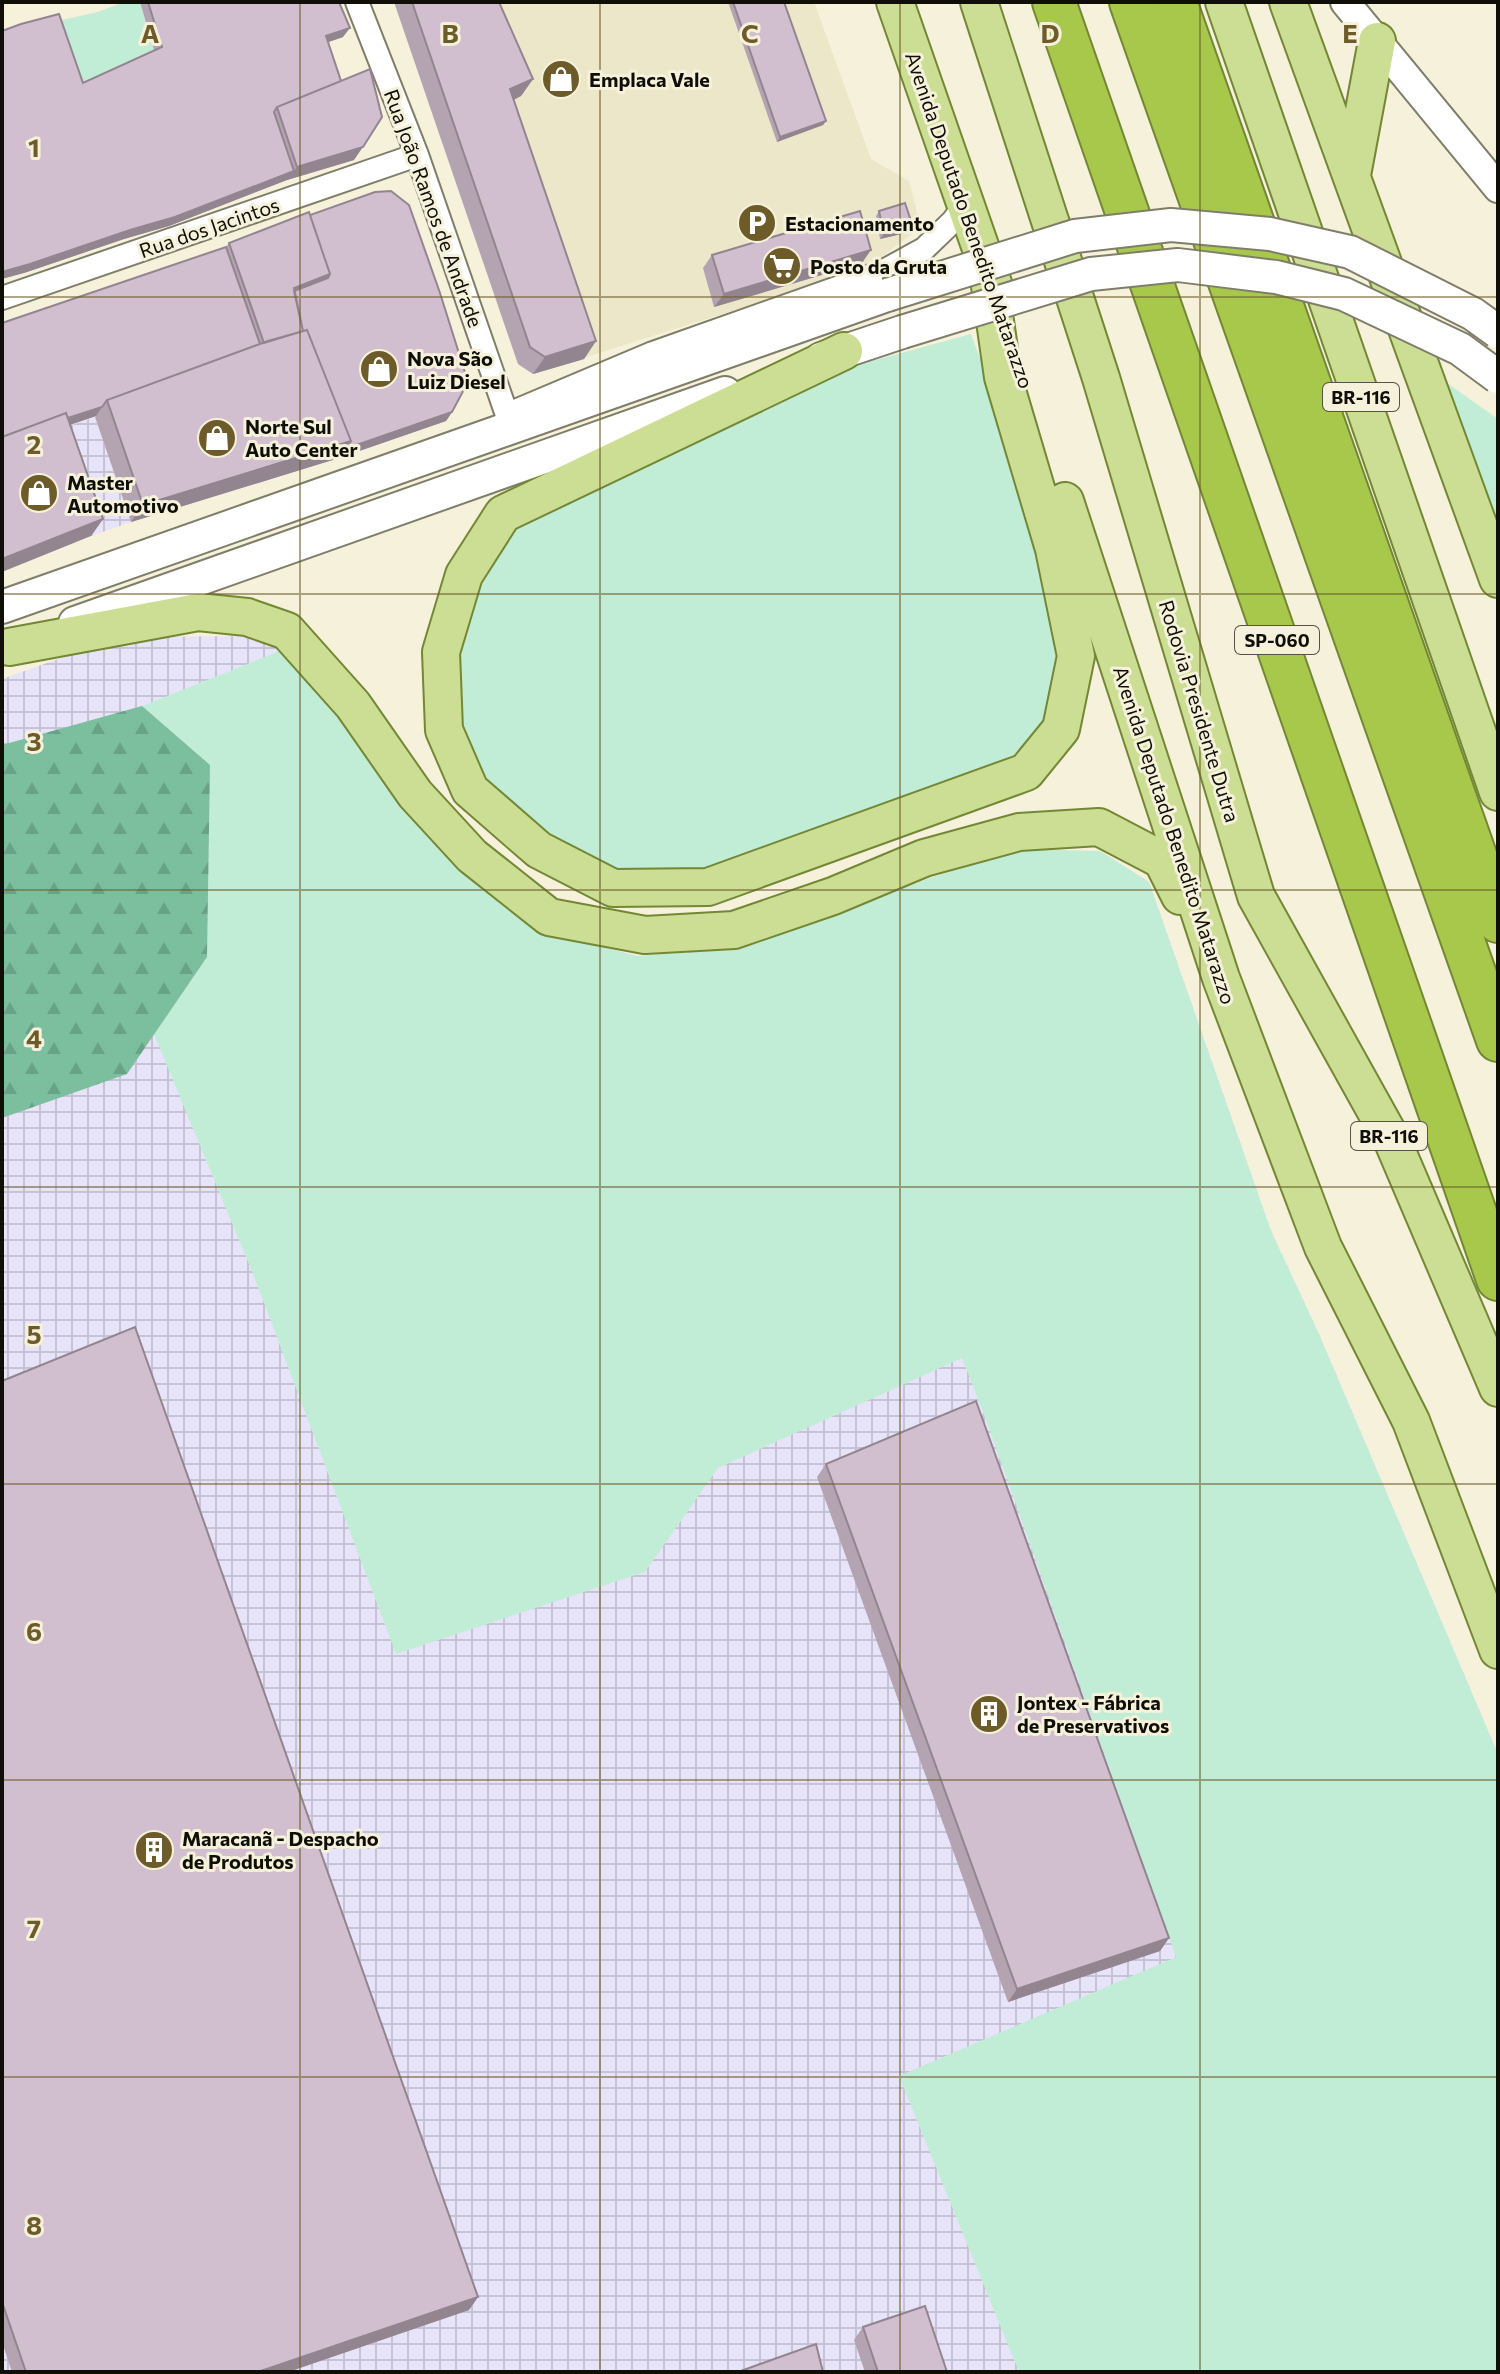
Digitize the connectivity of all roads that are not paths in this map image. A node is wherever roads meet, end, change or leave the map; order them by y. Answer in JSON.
{"nodes":[{"id":1,"x":357,"y":2,"type":"edge"},
{"id":2,"x":895,"y":2,"type":"edge"},
{"id":3,"x":979,"y":2,"type":"edge"},
{"id":4,"x":1054,"y":2,"type":"edge"},
{"id":5,"x":1131,"y":2,"type":"edge"},
{"id":6,"x":1175,"y":2,"type":"edge"},
{"id":7,"x":1224,"y":2,"type":"edge"},
{"id":8,"x":1288,"y":2,"type":"edge"},
{"id":9,"x":1345,"y":2,"type":"edge"},
{"id":10,"x":1377,"y":41,"type":"junction"},
{"id":11,"x":417,"y":155,"type":"junction"},
{"id":12,"x":1352,"y":177,"type":"junction"},
{"id":13,"x":1498,"y":188,"type":"edge"},
{"id":14,"x":966,"y":203,"type":"junction"},
{"id":15,"x":987,"y":265,"type":"junction"},
{"id":16,"x":2,"y":298,"type":"edge"},
{"id":17,"x":1498,"y":332,"type":"edge"},
{"id":18,"x":844,"y":351,"type":"junction"},
{"id":19,"x":1498,"y":377,"type":"edge"},
{"id":20,"x":507,"y":415,"type":"junction"},
{"id":21,"x":1498,"y":579,"type":"edge"},
{"id":22,"x":2,"y":604,"type":"edge"},
{"id":23,"x":5,"y":648,"type":"edge"},
{"id":24,"x":1498,"y":792,"type":"edge"},
{"id":25,"x":1498,"y":921,"type":"edge"},
{"id":26,"x":1221,"y":978,"type":"junction"},
{"id":27,"x":1498,"y":1040,"type":"edge"},
{"id":28,"x":1498,"y":1279,"type":"edge"},
{"id":29,"x":1498,"y":1388,"type":"edge"},
{"id":30,"x":1498,"y":1650,"type":"edge"}],
"edges":[{"from":1,"to":11,"type":"street","name":"Rua João Ramos de Andrade"},
{"from":2,"to":14,"type":"main road","name":"Avenida Deputado Benedito Matarazzo"},
{"from":3,"to":29,"type":"main road","name":"Rodovia Presidente Dutra","number":"BR-116"},
{"from":4,"to":28,"type":"highway","number":"SP-060"},
{"from":5,"to":27,"type":"highway"},
{"from":6,"to":25,"type":"highway"},
{"from":7,"to":24,"type":"main road","number":"BR-116"},
{"from":8,"to":12,"type":"main road"},
{"from":9,"to":10,"type":"street"},
{"from":10,"to":12,"type":"main road"},
{"from":10,"to":13,"type":"street"},
{"from":11,"to":16,"type":"street","name":"Rua dos Jacintos"},
{"from":11,"to":20,"type":"street","name":"Rua João Ramos de Andrade"},
{"from":12,"to":21,"type":"main road"},
{"from":14,"to":15,"type":"main road","name":"Avenida Deputado Benedito Matarazzo"},
{"from":14,"to":20,"type":"street"},
{"from":15,"to":18,"type":"main road"},
{"from":15,"to":26,"type":"main road","name":"Avenida Deputado Benedito Matarazzo"},
{"from":17,"to":22,"type":"main road","bridge":true},
{"from":18,"to":19,"type":"main road","bridge":true},
{"from":18,"to":23,"type":"main road"},
{"from":20,"to":22,"type":"street"},
{"from":23,"to":26,"type":"main road"},
{"from":26,"to":30,"type":"main road","name":"Avenida Deputado Benedito Matarazzo"}]}
